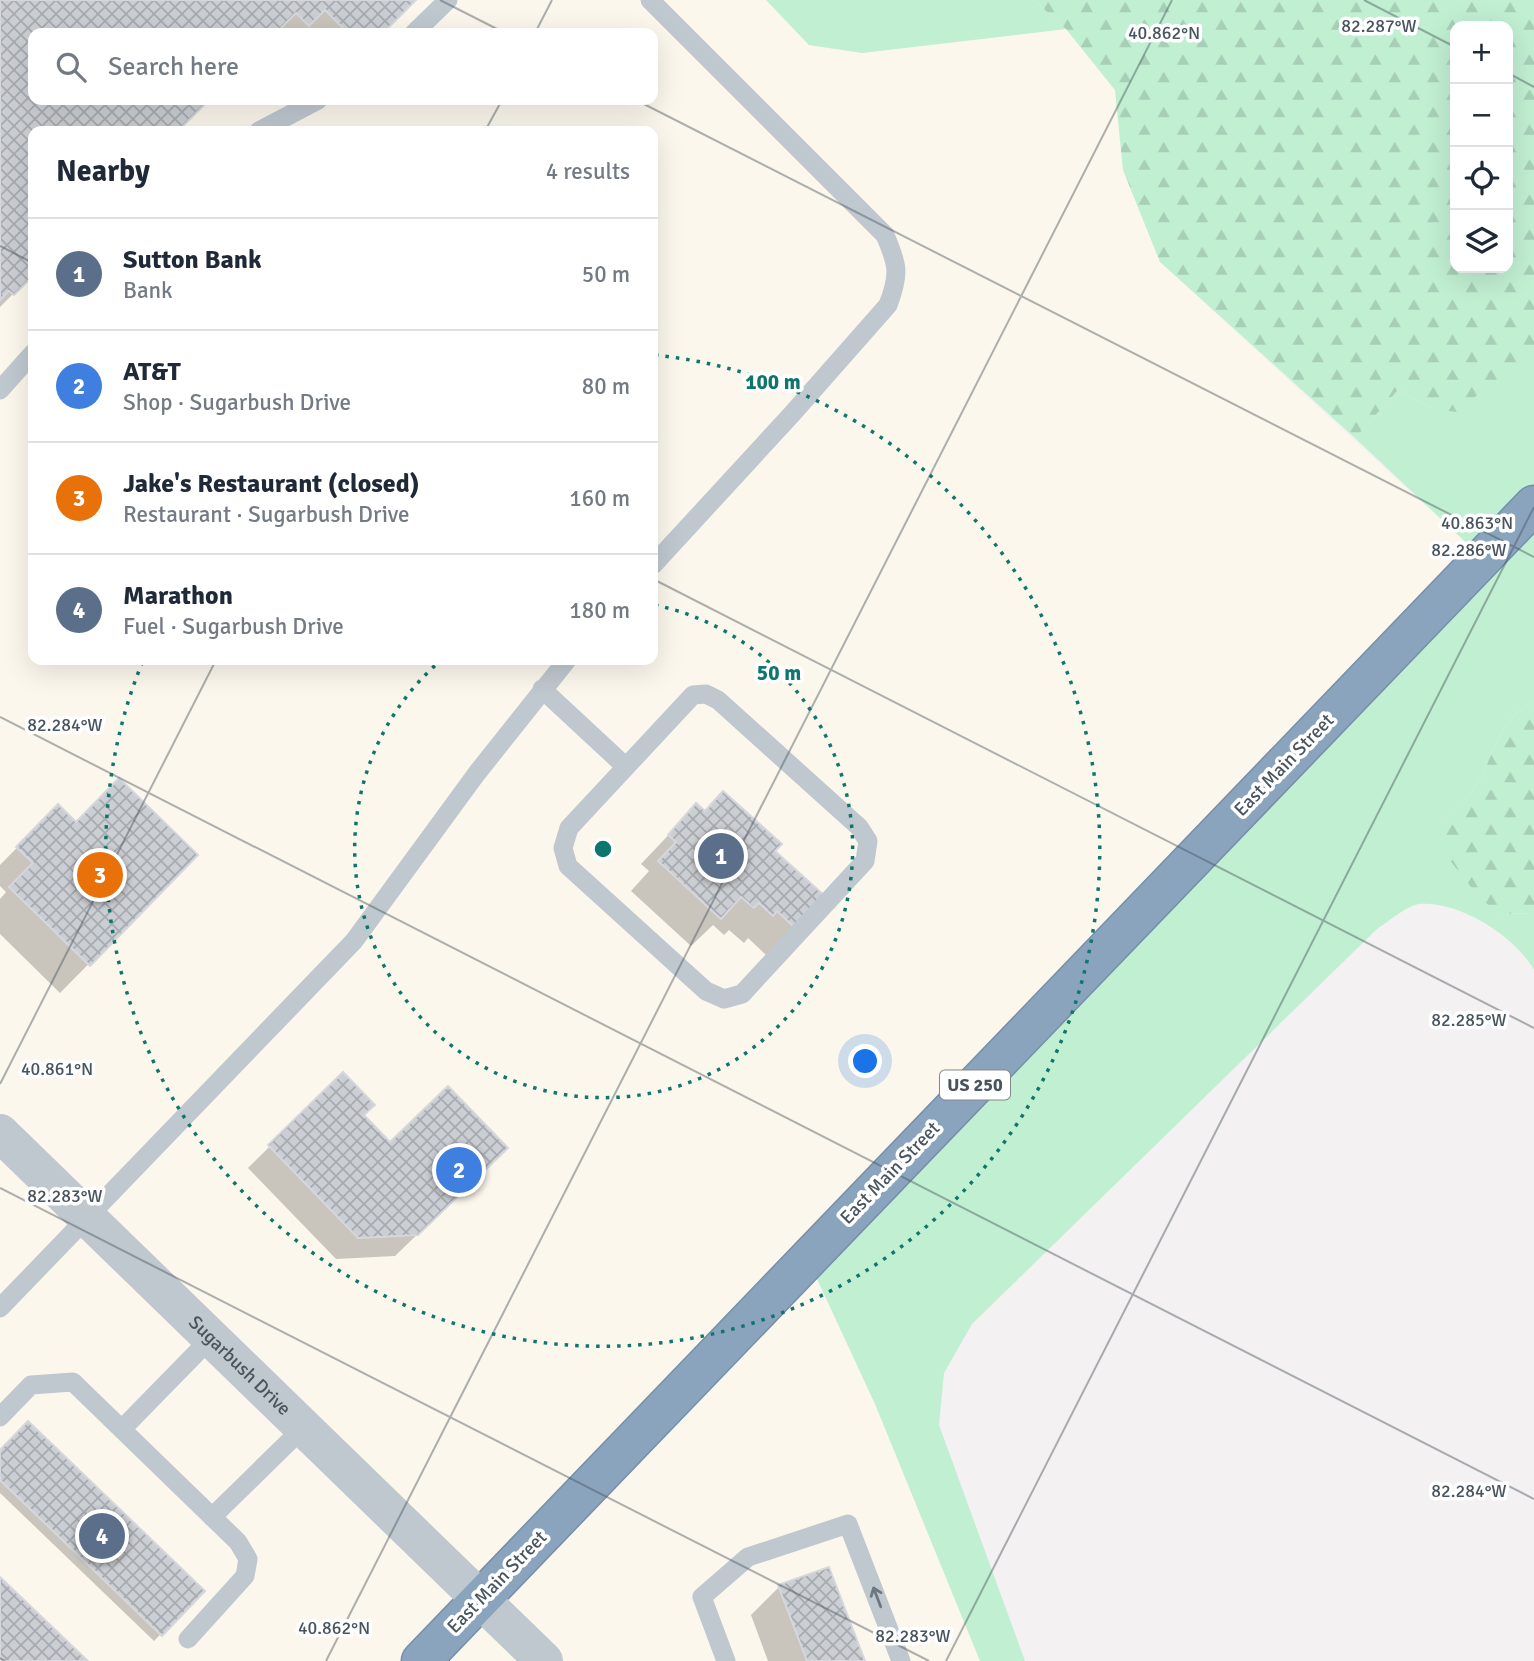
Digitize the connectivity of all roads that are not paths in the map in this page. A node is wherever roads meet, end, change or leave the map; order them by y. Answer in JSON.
{"nodes":[{"id":1,"x":448,"y":0,"type":"edge"},
{"id":2,"x":650,"y":0,"type":"edge"},
{"id":3,"x":419,"y":28,"type":"edge"},
{"id":4,"x":308,"y":105,"type":"edge"},
{"id":5,"x":269,"y":126,"type":"edge"},
{"id":6,"x":28,"y":359,"type":"edge"},
{"id":7,"x":0,"y":390,"type":"edge"},
{"id":8,"x":1534,"y":505,"type":"edge"},
{"id":9,"x":658,"y":560,"type":"edge"},
{"id":10,"x":563,"y":665,"type":"edge"},
{"id":11,"x":542,"y":689,"type":"junction"},
{"id":12,"x":626,"y":767,"type":"junction"},
{"id":13,"x":0,"y":1133,"type":"edge"},
{"id":14,"x":87,"y":1217,"type":"junction"},
{"id":15,"x":0,"y":1308,"type":"edge"},
{"id":16,"x":212,"y":1338,"type":"junction"},
{"id":17,"x":0,"y":1417,"type":"edge"},
{"id":18,"x":305,"y":1426,"type":"junction"},
{"id":19,"x":122,"y":1429,"type":"junction"},
{"id":20,"x":212,"y":1517,"type":"junction"},
{"id":21,"x":480,"y":1599,"type":"junction"},
{"id":22,"x":188,"y":1639,"type":"dead end"},
{"id":23,"x":421,"y":1661,"type":"edge"},
{"id":24,"x":544,"y":1661,"type":"edge"},
{"id":25,"x":726,"y":1661,"type":"edge"},
{"id":26,"x":901,"y":1661,"type":"edge"}],
"edges":[{"from":1,"to":3,"type":"lane"},
{"from":2,"to":9,"type":"lane"},
{"from":4,"to":5,"type":"lane"},
{"from":6,"to":7,"type":"lane"},
{"from":8,"to":21,"type":"highway","name":"East Main Street","number":"US 250"},
{"from":10,"to":11,"type":"lane"},
{"from":11,"to":12,"type":"lane"},
{"from":11,"to":14,"type":"lane"},
{"from":12,"to":12,"type":"lane"},
{"from":13,"to":14,"type":"street","name":"Sugarbush Drive"},
{"from":14,"to":15,"type":"lane"},
{"from":14,"to":16,"type":"street","name":"Sugarbush Drive"},
{"from":16,"to":18,"type":"street","name":"Sugarbush Drive"},
{"from":16,"to":19,"type":"lane"},
{"from":17,"to":19,"type":"lane"},
{"from":18,"to":20,"type":"lane"},
{"from":18,"to":21,"type":"street","name":"Sugarbush Drive"},
{"from":19,"to":20,"type":"lane"},
{"from":20,"to":22,"type":"lane"},
{"from":21,"to":23,"type":"highway","name":"East Main Street","number":"US 250"},
{"from":21,"to":24,"type":"street","name":"Sugarbush Drive"},
{"from":26,"to":25,"type":"lane","one_way":true}]}
